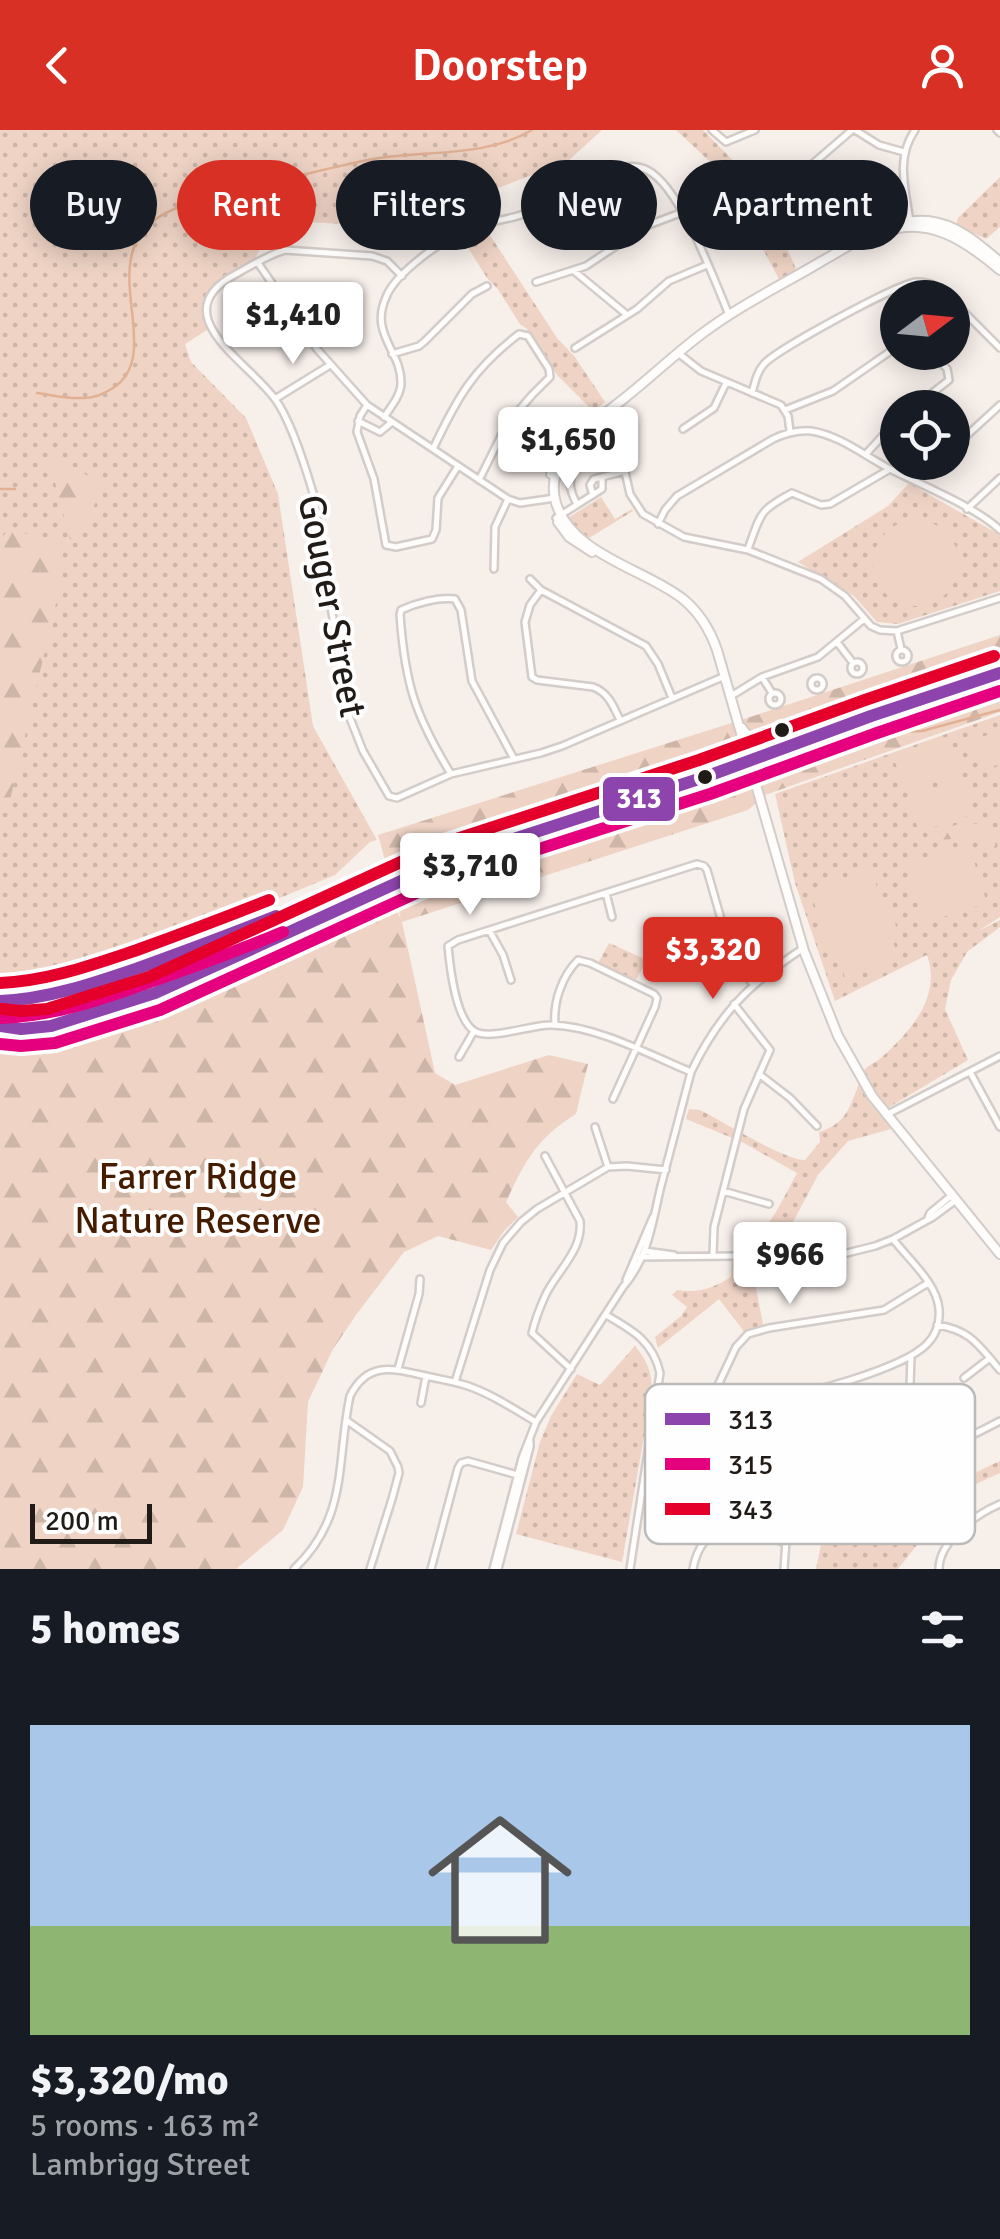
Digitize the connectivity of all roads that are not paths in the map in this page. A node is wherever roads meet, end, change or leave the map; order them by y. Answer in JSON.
{"nodes":[{"id":1,"x":712,"y":130,"type":"edge"},
{"id":2,"x":755,"y":130,"type":"edge"},
{"id":3,"x":854,"y":130,"type":"edge"},
{"id":4,"x":915,"y":130,"type":"edge"},
{"id":5,"x":904,"y":152,"type":"junction"},
{"id":6,"x":818,"y":160,"type":"edge"},
{"id":7,"x":904,"y":160,"type":"edge"},
{"id":8,"x":677,"y":204,"type":"edge"},
{"id":9,"x":677,"y":214,"type":"edge"},
{"id":10,"x":908,"y":224,"type":"edge"},
{"id":11,"x":701,"y":250,"type":"edge"},
{"id":12,"x":842,"y":250,"type":"edge"},
{"id":13,"x":258,"y":262,"type":"junction"},
{"id":14,"x":707,"y":264,"type":"junction"},
{"id":15,"x":1000,"y":266,"type":"edge"},
{"id":16,"x":574,"y":271,"type":"junction"},
{"id":17,"x":402,"y":276,"type":"junction"},
{"id":18,"x":536,"y":282,"type":"dead end"},
{"id":19,"x":487,"y":286,"type":"dead end"},
{"id":20,"x":880,"y":297,"type":"edge"},
{"id":21,"x":333,"y":307,"type":"dead end"},
{"id":22,"x":627,"y":315,"type":"junction"},
{"id":23,"x":728,"y":315,"type":"junction"},
{"id":24,"x":970,"y":318,"type":"edge"},
{"id":25,"x":305,"y":331,"type":"junction"},
{"id":26,"x":575,"y":348,"type":"dead end"},
{"id":27,"x":1000,"y":348,"type":"edge"},
{"id":28,"x":678,"y":353,"type":"junction"},
{"id":29,"x":392,"y":354,"type":"junction"},
{"id":30,"x":880,"y":358,"type":"edge"},
{"id":31,"x":330,"y":365,"type":"junction"},
{"id":32,"x":947,"y":370,"type":"edge"},
{"id":33,"x":726,"y":383,"type":"junction"},
{"id":34,"x":936,"y":390,"type":"edge"},
{"id":35,"x":752,"y":392,"type":"junction"},
{"id":36,"x":275,"y":399,"type":"junction"},
{"id":37,"x":367,"y":405,"type":"junction"},
{"id":38,"x":1000,"y":405,"type":"edge"},
{"id":39,"x":786,"y":410,"type":"junction"},
{"id":40,"x":603,"y":415,"type":"junction"},
{"id":41,"x":384,"y":417,"type":"junction"},
{"id":42,"x":358,"y":421,"type":"junction"},
{"id":43,"x":392,"y":422,"type":"junction"},
{"id":44,"x":683,"y":429,"type":"dead end"},
{"id":45,"x":790,"y":431,"type":"junction"},
{"id":46,"x":970,"y":432,"type":"edge"},
{"id":47,"x":880,"y":439,"type":"edge"},
{"id":48,"x":432,"y":449,"type":"junction"},
{"id":49,"x":621,"y":452,"type":"junction"},
{"id":50,"x":865,"y":455,"type":"junction"},
{"id":51,"x":880,"y":463,"type":"edge"},
{"id":52,"x":458,"y":466,"type":"junction"},
{"id":53,"x":625,"y":472,"type":"junction"},
{"id":54,"x":880,"y":475,"type":"edge"},
{"id":55,"x":602,"y":476,"type":"junction"},
{"id":56,"x":1000,"y":478,"type":"edge"},
{"id":57,"x":479,"y":480,"type":"junction"},
{"id":58,"x":915,"y":480,"type":"edge"},
{"id":59,"x":592,"y":496,"type":"junction"},
{"id":60,"x":552,"y":499,"type":"junction"},
{"id":61,"x":508,"y":500,"type":"junction"},
{"id":62,"x":577,"y":504,"type":"junction"},
{"id":63,"x":966,"y":509,"type":"junction"},
{"id":64,"x":558,"y":517,"type":"junction"},
{"id":65,"x":658,"y":524,"type":"junction"},
{"id":66,"x":1000,"y":530,"type":"edge"},
{"id":67,"x":748,"y":550,"type":"junction"},
{"id":68,"x":494,"y":570,"type":"dead end"},
{"id":69,"x":530,"y":580,"type":"dead end"},
{"id":70,"x":540,"y":590,"type":"junction"},
{"id":71,"x":1000,"y":598,"type":"edge"},
{"id":72,"x":864,"y":619,"type":"junction"},
{"id":73,"x":898,"y":631,"type":"junction"},
{"id":74,"x":837,"y":642,"type":"junction"},
{"id":75,"x":901,"y":650,"type":"dead end"},
{"id":76,"x":853,"y":663,"type":"dead end"},
{"id":77,"x":1000,"y":670,"type":"edge"},
{"id":78,"x":725,"y":676,"type":"junction"},
{"id":79,"x":762,"y":677,"type":"junction"},
{"id":80,"x":772,"y":693,"type":"dead end"},
{"id":81,"x":730,"y":696,"type":"junction"},
{"id":82,"x":672,"y":698,"type":"junction"},
{"id":83,"x":620,"y":720,"type":"junction"},
{"id":84,"x":738,"y":720,"type":"junction"},
{"id":85,"x":742,"y":737,"type":"junction"},
{"id":86,"x":765,"y":747,"type":"junction"},
{"id":87,"x":781,"y":750,"type":"junction"},
{"id":88,"x":748,"y":757,"type":"junction"},
{"id":89,"x":514,"y":759,"type":"junction"},
{"id":90,"x":718,"y":763,"type":"junction"},
{"id":91,"x":730,"y":768,"type":"junction"},
{"id":92,"x":451,"y":774,"type":"junction"},
{"id":93,"x":753,"y":774,"type":"junction"},
{"id":94,"x":760,"y":798,"type":"junction"},
{"id":95,"x":606,"y":893,"type":"junction"},
{"id":96,"x":612,"y":917,"type":"dead end"},
{"id":97,"x":488,"y":930,"type":"junction"},
{"id":98,"x":663,"y":935,"type":"dead end"},
{"id":99,"x":728,"y":946,"type":"junction"},
{"id":100,"x":804,"y":950,"type":"junction"},
{"id":101,"x":511,"y":980,"type":"dead end"},
{"id":102,"x":753,"y":984,"type":"junction"},
{"id":103,"x":0,"y":1002,"type":"edge"},
{"id":104,"x":734,"y":1004,"type":"junction"},
{"id":105,"x":554,"y":1024,"type":"junction"},
{"id":106,"x":0,"y":1026,"type":"edge"},
{"id":107,"x":474,"y":1031,"type":"junction"},
{"id":108,"x":636,"y":1050,"type":"junction"},
{"id":109,"x":1000,"y":1056,"type":"edge"},
{"id":110,"x":458,"y":1057,"type":"dead end"},
{"id":111,"x":691,"y":1072,"type":"junction"},
{"id":112,"x":970,"y":1072,"type":"junction"},
{"id":113,"x":758,"y":1074,"type":"junction"},
{"id":114,"x":612,"y":1099,"type":"dead end"},
{"id":115,"x":886,"y":1114,"type":"junction"},
{"id":116,"x":817,"y":1126,"type":"dead end"},
{"id":117,"x":595,"y":1127,"type":"dead end"},
{"id":118,"x":1000,"y":1128,"type":"edge"},
{"id":119,"x":545,"y":1156,"type":"dead end"},
{"id":120,"x":608,"y":1167,"type":"junction"},
{"id":121,"x":666,"y":1170,"type":"junction"},
{"id":122,"x":723,"y":1192,"type":"junction"},
{"id":123,"x":564,"y":1193,"type":"junction"},
{"id":124,"x":954,"y":1197,"type":"junction"},
{"id":125,"x":770,"y":1204,"type":"dead end"},
{"id":126,"x":892,"y":1239,"type":"junction"},
{"id":127,"x":641,"y":1254,"type":"junction"},
{"id":128,"x":1000,"y":1254,"type":"edge"},
{"id":129,"x":713,"y":1256,"type":"junction"},
{"id":130,"x":420,"y":1279,"type":"dead end"},
{"id":131,"x":928,"y":1283,"type":"junction"},
{"id":132,"x":606,"y":1315,"type":"junction"},
{"id":133,"x":938,"y":1325,"type":"junction"},
{"id":134,"x":910,"y":1356,"type":"junction"},
{"id":135,"x":990,"y":1358,"type":"junction"},
{"id":136,"x":398,"y":1369,"type":"junction"},
{"id":137,"x":571,"y":1369,"type":"junction"},
{"id":138,"x":1000,"y":1370,"type":"edge"},
{"id":139,"x":426,"y":1376,"type":"junction"},
{"id":140,"x":964,"y":1378,"type":"dead end"},
{"id":141,"x":455,"y":1382,"type":"junction"},
{"id":142,"x":660,"y":1384,"type":"edge"},
{"id":143,"x":719,"y":1384,"type":"edge"},
{"id":144,"x":835,"y":1384,"type":"edge"},
{"id":145,"x":910,"y":1384,"type":"edge"},
{"id":146,"x":421,"y":1403,"type":"dead end"},
{"id":147,"x":346,"y":1420,"type":"junction"},
{"id":148,"x":1000,"y":1421,"type":"edge"},
{"id":149,"x":536,"y":1422,"type":"junction"},
{"id":150,"x":975,"y":1432,"type":"edge"},
{"id":151,"x":519,"y":1476,"type":"junction"},
{"id":152,"x":645,"y":1479,"type":"edge"},
{"id":153,"x":1000,"y":1504,"type":"edge"},
{"id":154,"x":975,"y":1517,"type":"edge"},
{"id":155,"x":703,"y":1544,"type":"edge"},
{"id":156,"x":951,"y":1544,"type":"edge"},
{"id":157,"x":294,"y":1569,"type":"edge"},
{"id":158,"x":370,"y":1569,"type":"edge"},
{"id":159,"x":432,"y":1569,"type":"edge"},
{"id":160,"x":495,"y":1569,"type":"edge"},
{"id":161,"x":630,"y":1569,"type":"edge"},
{"id":162,"x":692,"y":1569,"type":"edge"},
{"id":163,"x":939,"y":1569,"type":"edge"}],
"edges":[{"from":1,"to":2,"type":"street"},
{"from":3,"to":5,"type":"street"},
{"from":3,"to":6,"type":"street"},
{"from":4,"to":5,"type":"street"},
{"from":5,"to":7,"type":"street"},
{"from":8,"to":17,"type":"street"},
{"from":9,"to":16,"type":"street"},
{"from":10,"to":15,"type":"main road"},
{"from":11,"to":14,"type":"street"},
{"from":12,"to":23,"type":"main road"},
{"from":13,"to":17,"type":"street","name":"Gouger Street"},
{"from":13,"to":25,"type":"street"},
{"from":13,"to":36,"type":"street","name":"Gouger Street"},
{"from":14,"to":22,"type":"street"},
{"from":14,"to":23,"type":"street"},
{"from":16,"to":18,"type":"street"},
{"from":16,"to":22,"type":"street"},
{"from":17,"to":29,"type":"street"},
{"from":19,"to":29,"type":"street"},
{"from":20,"to":35,"type":"street"},
{"from":21,"to":25,"type":"street"},
{"from":22,"to":26,"type":"street"},
{"from":23,"to":28,"type":"main road"},
{"from":24,"to":27,"type":"street"},
{"from":25,"to":31,"type":"street"},
{"from":28,"to":33,"type":"street"},
{"from":28,"to":40,"type":"main road"},
{"from":29,"to":41,"type":"street"},
{"from":30,"to":39,"type":"street"},
{"from":31,"to":36,"type":"street"},
{"from":31,"to":37,"type":"street"},
{"from":32,"to":34,"type":"street"},
{"from":33,"to":35,"type":"street"},
{"from":33,"to":44,"type":"street"},
{"from":35,"to":39,"type":"street"},
{"from":36,"to":92,"type":"street","name":"Gouger Street"},
{"from":37,"to":41,"type":"street"},
{"from":37,"to":42,"type":"street"},
{"from":38,"to":46,"type":"street"},
{"from":39,"to":45,"type":"street"},
{"from":40,"to":49,"type":"street"},
{"from":40,"to":60,"type":"main road"},
{"from":41,"to":43,"type":"street"},
{"from":42,"to":43,"type":"street"},
{"from":42,"to":52,"type":"street"},
{"from":43,"to":48,"type":"street"},
{"from":45,"to":50,"type":"street"},
{"from":45,"to":65,"type":"street"},
{"from":47,"to":50,"type":"street"},
{"from":48,"to":52,"type":"street"},
{"from":48,"to":57,"type":"street"},
{"from":49,"to":53,"type":"street"},
{"from":49,"to":62,"type":"street"},
{"from":50,"to":51,"type":"street"},
{"from":52,"to":57,"type":"street"},
{"from":53,"to":55,"type":"street"},
{"from":53,"to":65,"type":"street"},
{"from":54,"to":67,"type":"street"},
{"from":55,"to":59,"type":"street"},
{"from":55,"to":59,"type":"street"},
{"from":56,"to":63,"type":"street"},
{"from":57,"to":61,"type":"street"},
{"from":58,"to":63,"type":"street"},
{"from":59,"to":62,"type":"street"},
{"from":60,"to":61,"type":"street"},
{"from":60,"to":64,"type":"main road"},
{"from":61,"to":68,"type":"street"},
{"from":62,"to":64,"type":"street"},
{"from":63,"to":66,"type":"street"},
{"from":64,"to":78,"type":"main road"},
{"from":65,"to":67,"type":"street"},
{"from":67,"to":72,"type":"street"},
{"from":69,"to":70,"type":"street"},
{"from":70,"to":82,"type":"street"},
{"from":70,"to":83,"type":"street"},
{"from":71,"to":73,"type":"street"},
{"from":72,"to":73,"type":"street"},
{"from":72,"to":74,"type":"street"},
{"from":73,"to":75,"type":"street"},
{"from":74,"to":76,"type":"street"},
{"from":74,"to":79,"type":"street"},
{"from":77,"to":86,"type":"main road"},
{"from":77,"to":87,"type":"main road"},
{"from":78,"to":81,"type":"main road"},
{"from":78,"to":82,"type":"street","name":"Gouger Street"},
{"from":79,"to":80,"type":"street"},
{"from":79,"to":81,"type":"street"},
{"from":81,"to":84,"type":"main road"},
{"from":82,"to":83,"type":"street","name":"Gouger Street"},
{"from":83,"to":89,"type":"street","name":"Gouger Street"},
{"from":84,"to":85,"type":"main road"},
{"from":84,"to":86,"type":"main road"},
{"from":85,"to":88,"type":"main road"},
{"from":85,"to":90,"type":"main road"},
{"from":86,"to":88,"type":"main road"},
{"from":87,"to":88,"type":"main road"},
{"from":87,"to":93,"type":"main road"},
{"from":88,"to":90,"type":"main road"},
{"from":88,"to":91,"type":"main road"},
{"from":88,"to":93,"type":"main road"},
{"from":89,"to":92,"type":"street","name":"Gouger Street"},
{"from":89,"to":92,"type":"street"},
{"from":90,"to":103,"type":"main road"},
{"from":91,"to":94,"type":"main road"},
{"from":91,"to":106,"type":"main road"},
{"from":93,"to":94,"type":"main road"},
{"from":94,"to":100,"type":"main road"},
{"from":95,"to":96,"type":"street"},
{"from":95,"to":97,"type":"street"},
{"from":95,"to":99,"type":"street"},
{"from":97,"to":101,"type":"street"},
{"from":97,"to":107,"type":"street"},
{"from":98,"to":99,"type":"street"},
{"from":99,"to":102,"type":"street"},
{"from":100,"to":102,"type":"street"},
{"from":100,"to":115,"type":"main road"},
{"from":102,"to":104,"type":"street"},
{"from":104,"to":111,"type":"street"},
{"from":104,"to":113,"type":"street"},
{"from":105,"to":107,"type":"street"},
{"from":105,"to":108,"type":"street"},
{"from":105,"to":108,"type":"street"},
{"from":107,"to":110,"type":"street"},
{"from":108,"to":111,"type":"street"},
{"from":108,"to":114,"type":"street"},
{"from":109,"to":112,"type":"street"},
{"from":111,"to":121,"type":"street"},
{"from":112,"to":115,"type":"street"},
{"from":112,"to":118,"type":"street"},
{"from":113,"to":116,"type":"street"},
{"from":113,"to":122,"type":"street"},
{"from":115,"to":124,"type":"main road"},
{"from":117,"to":120,"type":"street"},
{"from":119,"to":123,"type":"street"},
{"from":120,"to":121,"type":"street"},
{"from":120,"to":123,"type":"street"},
{"from":121,"to":127,"type":"street"},
{"from":122,"to":125,"type":"street"},
{"from":122,"to":129,"type":"street"},
{"from":123,"to":137,"type":"street"},
{"from":123,"to":141,"type":"street"},
{"from":124,"to":126,"type":"street"},
{"from":124,"to":128,"type":"main road"},
{"from":126,"to":129,"type":"street"},
{"from":126,"to":131,"type":"street"},
{"from":127,"to":129,"type":"street"},
{"from":127,"to":132,"type":"street"},
{"from":130,"to":136,"type":"street"},
{"from":131,"to":133,"type":"street"},
{"from":131,"to":143,"type":"street"},
{"from":132,"to":137,"type":"street"},
{"from":132,"to":142,"type":"street"},
{"from":133,"to":134,"type":"street"},
{"from":133,"to":135,"type":"street"},
{"from":134,"to":144,"type":"street"},
{"from":134,"to":145,"type":"street"},
{"from":135,"to":138,"type":"street"},
{"from":135,"to":140,"type":"street"},
{"from":136,"to":139,"type":"street"},
{"from":136,"to":147,"type":"street"},
{"from":137,"to":149,"type":"street"},
{"from":139,"to":141,"type":"street"},
{"from":139,"to":146,"type":"street"},
{"from":141,"to":149,"type":"street"},
{"from":147,"to":157,"type":"street"},
{"from":147,"to":158,"type":"street"},
{"from":148,"to":150,"type":"street"},
{"from":149,"to":151,"type":"street"},
{"from":151,"to":159,"type":"street"},
{"from":151,"to":160,"type":"street"},
{"from":152,"to":161,"type":"street"},
{"from":153,"to":154,"type":"street"},
{"from":155,"to":162,"type":"street"},
{"from":156,"to":163,"type":"street"}]}
